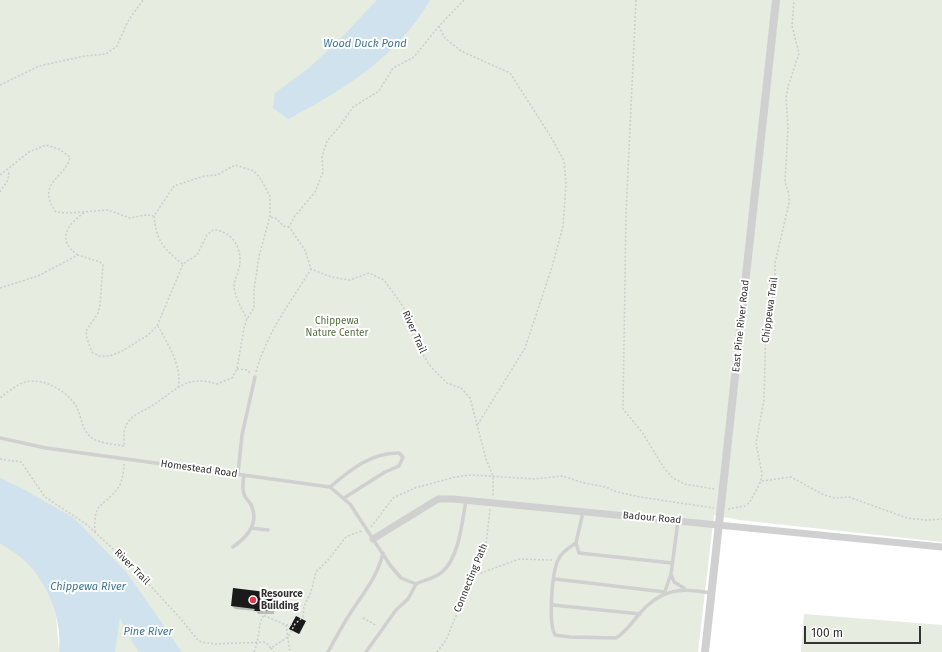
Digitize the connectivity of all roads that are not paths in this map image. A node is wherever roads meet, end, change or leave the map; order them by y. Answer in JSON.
{"nodes":[{"id":1,"x":776,"y":0,"type":"edge"},
{"id":2,"x":255,"y":377,"type":"road end"},
{"id":3,"x":0,"y":438,"type":"edge"},
{"id":4,"x":238,"y":474,"type":"junction"},
{"id":5,"x":244,"y":475,"type":"junction"},
{"id":6,"x":330,"y":487,"type":"junction"},
{"id":7,"x":344,"y":498,"type":"junction"},
{"id":8,"x":466,"y":501,"type":"junction"},
{"id":9,"x":583,"y":512,"type":"junction"},
{"id":10,"x":678,"y":521,"type":"junction"},
{"id":11,"x":720,"y":525,"type":"junction"},
{"id":12,"x":251,"y":528,"type":"junction"},
{"id":13,"x":268,"y":530,"type":"dead end"},
{"id":14,"x":374,"y":539,"type":"junction"},
{"id":15,"x":576,"y":543,"type":"junction"},
{"id":16,"x":233,"y":547,"type":"dead end"},
{"id":17,"x":942,"y":547,"type":"edge"},
{"id":18,"x":383,"y":553,"type":"junction"},
{"id":19,"x":672,"y":563,"type":"junction"},
{"id":20,"x":671,"y":574,"type":"junction"},
{"id":21,"x":555,"y":579,"type":"junction"},
{"id":22,"x":416,"y":584,"type":"junction"},
{"id":23,"x":685,"y":589,"type":"junction"},
{"id":24,"x":712,"y":593,"type":"junction"},
{"id":25,"x":664,"y":594,"type":"junction"},
{"id":26,"x":553,"y":605,"type":"junction"},
{"id":27,"x":640,"y":614,"type":"junction"},
{"id":28,"x":328,"y":652,"type":"edge"},
{"id":29,"x":366,"y":652,"type":"edge"},
{"id":30,"x":705,"y":652,"type":"edge"}],
"edges":[{"from":1,"to":11,"type":"street","name":"East Pine River Road"},
{"from":2,"to":4,"type":"lane"},
{"from":3,"to":4,"type":"lane","name":"Homestead Road"},
{"from":4,"to":5,"type":"lane","name":"Homestead Road"},
{"from":5,"to":6,"type":"lane","name":"Homestead Road"},
{"from":5,"to":12,"type":"lane"},
{"from":6,"to":7,"type":"lane"},
{"from":6,"to":7,"type":"lane"},
{"from":7,"to":14,"type":"lane"},
{"from":8,"to":9,"type":"street","name":"Badour Road"},
{"from":8,"to":14,"type":"street","name":"Badour Road"},
{"from":8,"to":22,"type":"lane"},
{"from":9,"to":10,"type":"street","name":"Badour Road"},
{"from":9,"to":15,"type":"lane"},
{"from":10,"to":11,"type":"street","name":"Badour Road"},
{"from":10,"to":19,"type":"lane"},
{"from":11,"to":17,"type":"street","name":"Badour Road"},
{"from":11,"to":24,"type":"street","name":"East Pine River Road"},
{"from":12,"to":13,"type":"lane"},
{"from":12,"to":16,"type":"lane"},
{"from":14,"to":18,"type":"lane"},
{"from":15,"to":19,"type":"lane"},
{"from":15,"to":21,"type":"lane"},
{"from":18,"to":22,"type":"lane"},
{"from":18,"to":28,"type":"lane"},
{"from":19,"to":20,"type":"lane"},
{"from":20,"to":23,"type":"lane"},
{"from":20,"to":25,"type":"lane"},
{"from":21,"to":25,"type":"lane"},
{"from":21,"to":26,"type":"lane"},
{"from":22,"to":29,"type":"lane"},
{"from":23,"to":24,"type":"lane"},
{"from":23,"to":25,"type":"lane"},
{"from":24,"to":30,"type":"street","name":"East Pine River Road"},
{"from":25,"to":27,"type":"lane"},
{"from":26,"to":27,"type":"lane"},
{"from":26,"to":27,"type":"lane"}]}
